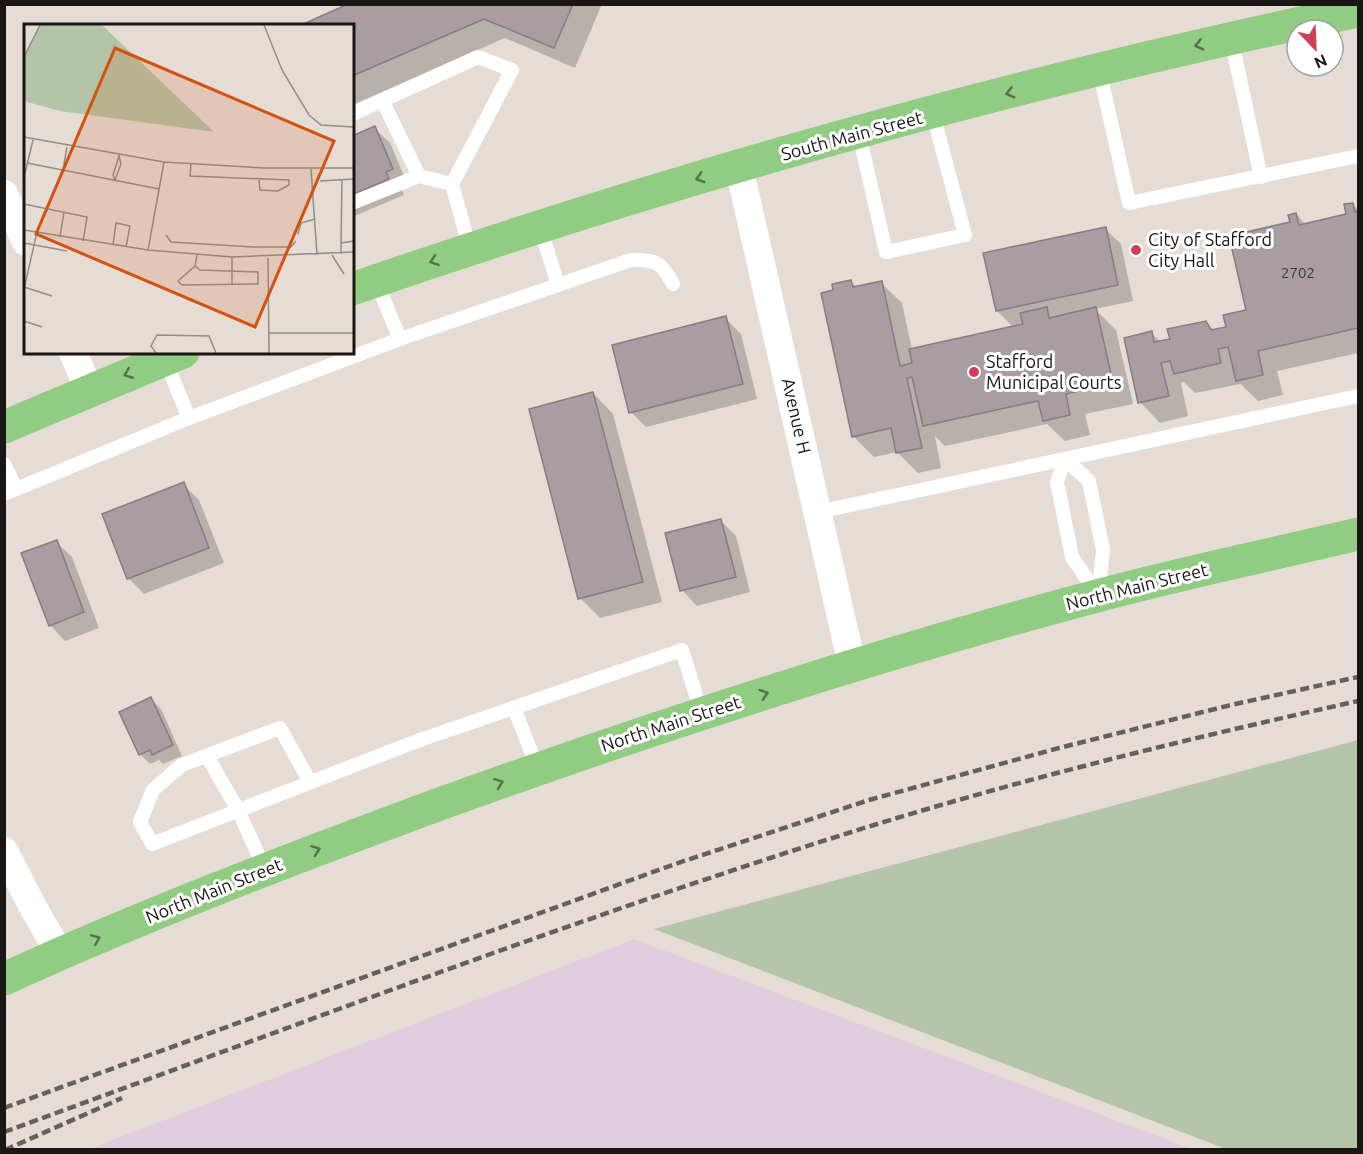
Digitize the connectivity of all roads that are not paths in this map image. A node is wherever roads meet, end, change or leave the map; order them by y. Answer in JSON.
{"nodes":[{"id":1,"x":1359,"y":11,"type":"edge"},
{"id":2,"x":1231,"y":37,"type":"junction"},
{"id":3,"x":1099,"y":69,"type":"junction"},
{"id":4,"x":382,"y":100,"type":"junction"},
{"id":5,"x":354,"y":113,"type":"edge"},
{"id":6,"x":933,"y":114,"type":"junction"},
{"id":7,"x":860,"y":134,"type":"junction"},
{"id":8,"x":1359,"y":156,"type":"edge"},
{"id":9,"x":739,"y":167,"type":"junction"},
{"id":10,"x":419,"y":176,"type":"junction"},
{"id":11,"x":1261,"y":177,"type":"junction"},
{"id":12,"x":452,"y":184,"type":"junction"},
{"id":13,"x":4,"y":194,"type":"edge"},
{"id":14,"x":354,"y":201,"type":"edge"},
{"id":15,"x":539,"y":226,"type":"junction"},
{"id":16,"x":24,"y":238,"type":"edge"},
{"id":17,"x":470,"y":249,"type":"junction"},
{"id":18,"x":673,"y":284,"type":"dead end"},
{"id":19,"x":364,"y":285,"type":"edge"},
{"id":20,"x":558,"y":285,"type":"junction"},
{"id":21,"x":400,"y":339,"type":"junction"},
{"id":22,"x":74,"y":354,"type":"edge"},
{"id":23,"x":174,"y":356,"type":"edge"},
{"id":24,"x":89,"y":390,"type":"junction"},
{"id":25,"x":1359,"y":396,"type":"edge"},
{"id":26,"x":189,"y":418,"type":"junction"},
{"id":27,"x":4,"y":427,"type":"edge"},
{"id":28,"x":1065,"y":459,"type":"junction"},
{"id":29,"x":4,"y":464,"type":"edge"},
{"id":30,"x":10,"y":491,"type":"edge"},
{"id":31,"x":818,"y":512,"type":"junction"},
{"id":32,"x":1359,"y":534,"type":"edge"},
{"id":33,"x":1098,"y":596,"type":"junction"},
{"id":34,"x":852,"y":665,"type":"junction"},
{"id":35,"x":514,"y":708,"type":"junction"},
{"id":36,"x":702,"y":715,"type":"junction"},
{"id":37,"x":207,"y":756,"type":"junction"},
{"id":38,"x":538,"y":769,"type":"junction"},
{"id":39,"x":310,"y":783,"type":"junction"},
{"id":40,"x":238,"y":810,"type":"junction"},
{"id":41,"x":4,"y":851,"type":"edge"},
{"id":42,"x":265,"y":870,"type":"junction"},
{"id":43,"x":60,"y":954,"type":"junction"},
{"id":44,"x":4,"y":980,"type":"edge"}],
"edges":[{"from":1,"to":2,"type":"highway","name":"South Main Street"},
{"from":2,"to":3,"type":"highway","name":"South Main Street","one_way":true},
{"from":2,"to":11,"type":"lane"},
{"from":3,"to":6,"type":"highway","name":"South Main Street","one_way":true},
{"from":3,"to":11,"type":"lane"},
{"from":4,"to":5,"type":"lane"},
{"from":4,"to":10,"type":"lane"},
{"from":4,"to":12,"type":"lane"},
{"from":6,"to":7,"type":"highway","name":"South Main Street"},
{"from":6,"to":7,"type":"lane"},
{"from":7,"to":9,"type":"highway","name":"South Main Street"},
{"from":8,"to":11,"type":"lane"},
{"from":9,"to":15,"type":"highway","name":"South Main Street","one_way":true},
{"from":9,"to":31,"type":"street","name":"Avenue H"},
{"from":10,"to":12,"type":"lane"},
{"from":10,"to":14,"type":"lane"},
{"from":12,"to":17,"type":"lane"},
{"from":13,"to":16,"type":"street"},
{"from":15,"to":17,"type":"highway","name":"South Main Street"},
{"from":15,"to":20,"type":"lane"},
{"from":17,"to":19,"type":"highway","name":"South Main Street","one_way":true},
{"from":18,"to":20,"type":"lane"},
{"from":19,"to":21,"type":"lane"},
{"from":20,"to":21,"type":"lane"},
{"from":21,"to":26,"type":"lane"},
{"from":22,"to":24,"type":"street"},
{"from":23,"to":24,"type":"highway","one_way":true},
{"from":23,"to":26,"type":"lane"},
{"from":24,"to":27,"type":"highway"},
{"from":25,"to":28,"type":"lane"},
{"from":26,"to":30,"type":"lane"},
{"from":28,"to":31,"type":"lane"},
{"from":28,"to":33,"type":"lane"},
{"from":28,"to":33,"type":"lane"},
{"from":29,"to":30,"type":"lane"},
{"from":31,"to":34,"type":"street","name":"Avenue H"},
{"from":32,"to":33,"type":"highway","name":"North Main Street"},
{"from":33,"to":34,"type":"highway","name":"North Main Street"},
{"from":36,"to":34,"type":"highway","name":"North Main Street","one_way":true},
{"from":35,"to":36,"type":"lane"},
{"from":35,"to":38,"type":"lane"},
{"from":35,"to":39,"type":"lane"},
{"from":36,"to":38,"type":"highway","name":"North Main Street"},
{"from":37,"to":39,"type":"lane"},
{"from":37,"to":40,"type":"lane"},
{"from":37,"to":40,"type":"lane"},
{"from":42,"to":38,"type":"highway","name":"North Main Street","one_way":true},
{"from":39,"to":40,"type":"lane"},
{"from":40,"to":42,"type":"lane"},
{"from":41,"to":43,"type":"street"},
{"from":43,"to":42,"type":"highway","name":"North Main Street","one_way":true},
{"from":43,"to":44,"type":"highway","name":"North Main Street"}]}
